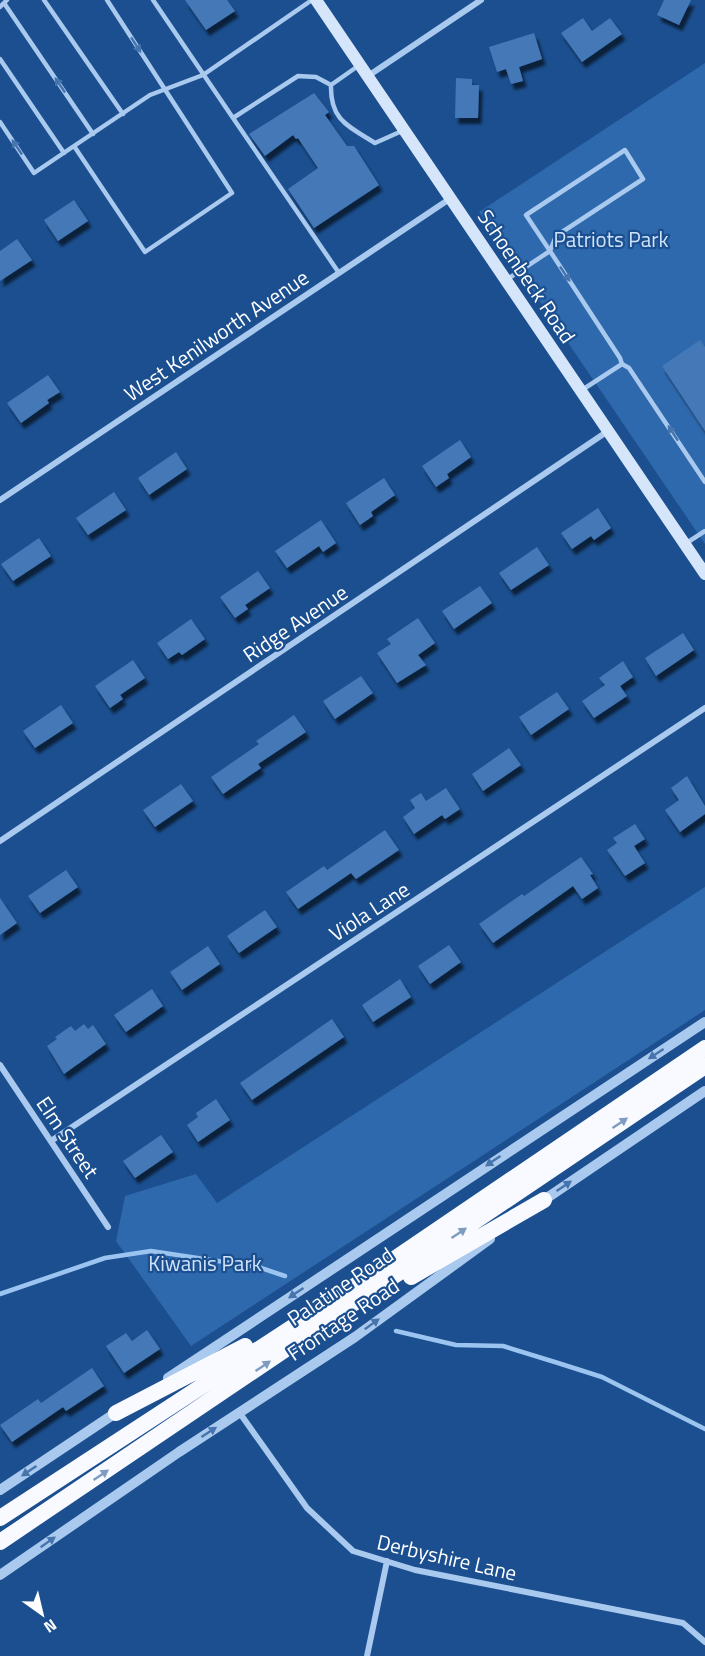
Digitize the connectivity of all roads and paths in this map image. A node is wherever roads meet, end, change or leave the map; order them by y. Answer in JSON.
{"nodes":[{"id":1,"x":45,"y":0,"type":"edge"},
{"id":2,"x":107,"y":0,"type":"edge"},
{"id":3,"x":153,"y":0,"type":"edge"},
{"id":4,"x":314,"y":0,"type":"edge"},
{"id":5,"x":481,"y":0,"type":"edge"},
{"id":6,"x":4,"y":3,"type":"edge"},
{"id":7,"x":0,"y":59,"type":"edge"},
{"id":8,"x":360,"y":64,"type":"junction"},
{"id":9,"x":203,"y":75,"type":"junction"},
{"id":10,"x":368,"y":76,"type":"junction"},
{"id":11,"x":331,"y":85,"type":"junction"},
{"id":12,"x":165,"y":89,"type":"junction"},
{"id":13,"x":123,"y":114,"type":"junction"},
{"id":14,"x":234,"y":118,"type":"junction"},
{"id":15,"x":0,"y":122,"type":"edge"},
{"id":16,"x":405,"y":129,"type":"junction"},
{"id":17,"x":93,"y":134,"type":"junction"},
{"id":18,"x":74,"y":146,"type":"junction"},
{"id":19,"x":64,"y":153,"type":"junction"},
{"id":20,"x":451,"y":198,"type":"junction"},
{"id":21,"x":550,"y":251,"type":"junction"},
{"id":22,"x":339,"y":273,"type":"junction"},
{"id":23,"x":506,"y":280,"type":"junction"},
{"id":24,"x":622,"y":364,"type":"junction"},
{"id":25,"x":581,"y":391,"type":"junction"},
{"id":26,"x":608,"y":431,"type":"junction"},
{"id":27,"x":705,"y":482,"type":"edge"},
{"id":28,"x":0,"y":500,"type":"edge"},
{"id":29,"x":705,"y":531,"type":"edge"},
{"id":30,"x":685,"y":544,"type":"junction"},
{"id":31,"x":704,"y":571,"type":"edge"},
{"id":32,"x":705,"y":708,"type":"edge"},
{"id":33,"x":0,"y":841,"type":"edge"},
{"id":34,"x":705,"y":1022,"type":"edge"},
{"id":35,"x":705,"y":1048,"type":"edge"},
{"id":36,"x":0,"y":1065,"type":"edge"},
{"id":37,"x":705,"y":1066,"type":"edge"},
{"id":38,"x":705,"y":1091,"type":"edge"},
{"id":39,"x":51,"y":1141,"type":"junction"},
{"id":40,"x":544,"y":1200,"type":"junction"},
{"id":41,"x":108,"y":1227,"type":"dead end"},
{"id":42,"x":334,"y":1300,"type":"junction"},
{"id":43,"x":289,"y":1348,"type":"junction"},
{"id":44,"x":239,"y":1412,"type":"junction"},
{"id":45,"x":116,"y":1413,"type":"junction"},
{"id":46,"x":0,"y":1490,"type":"edge"},
{"id":47,"x":0,"y":1518,"type":"edge"},
{"id":48,"x":0,"y":1542,"type":"edge"},
{"id":49,"x":387,"y":1561,"type":"junction"},
{"id":50,"x":0,"y":1575,"type":"edge"},
{"id":51,"x":705,"y":1642,"type":"edge"},
{"id":52,"x":367,"y":1656,"type":"edge"}],
"edges":[{"from":1,"to":13,"type":"lane"},
{"from":2,"to":12,"type":"lane","one_way":true},
{"from":3,"to":9,"type":"lane"},
{"from":4,"to":8,"type":"main road","name":"Schoenbeck Road"},
{"from":4,"to":9,"type":"lane"},
{"from":5,"to":10,"type":"street"},
{"from":17,"to":6,"type":"lane","one_way":true},
{"from":7,"to":19,"type":"lane"},
{"from":8,"to":10,"type":"main road","name":"Schoenbeck Road"},
{"from":8,"to":11,"type":"lane"},
{"from":9,"to":12,"type":"lane"},
{"from":9,"to":14,"type":"lane"},
{"from":10,"to":16,"type":"main road","name":"Schoenbeck Road"},
{"from":11,"to":14,"type":"lane"},
{"from":11,"to":16,"type":"lane"},
{"from":12,"to":13,"type":"lane"},
{"from":12,"to":18,"type":"lane"},
{"from":13,"to":17,"type":"lane"},
{"from":14,"to":22,"type":"lane"},
{"from":19,"to":15,"type":"lane","one_way":true},
{"from":16,"to":20,"type":"main road","name":"Schoenbeck Road"},
{"from":17,"to":18,"type":"lane"},
{"from":18,"to":19,"type":"lane"},
{"from":20,"to":22,"type":"street","name":"West Kenilworth Avenue"},
{"from":20,"to":23,"type":"main road","name":"Schoenbeck Road"},
{"from":21,"to":21,"type":"lane"},
{"from":21,"to":23,"type":"lane"},
{"from":21,"to":24,"type":"lane","one_way":true},
{"from":22,"to":28,"type":"street","name":"West Kenilworth Avenue"},
{"from":23,"to":25,"type":"main road","name":"Schoenbeck Road"},
{"from":24,"to":25,"type":"lane"},
{"from":27,"to":24,"type":"lane","one_way":true},
{"from":25,"to":26,"type":"main road","name":"Schoenbeck Road"},
{"from":26,"to":30,"type":"main road","name":"Schoenbeck Road"},
{"from":26,"to":33,"type":"street","name":"Ridge Avenue"},
{"from":29,"to":30,"type":"lane"},
{"from":30,"to":31,"type":"main road","name":"Schoenbeck Road"},
{"from":32,"to":39,"type":"street","name":"Viola Lane"},
{"from":34,"to":45,"type":"street","one_way":true},
{"from":35,"to":42,"type":"highway","name":"Palatine Road"},
{"from":36,"to":39,"type":"street","name":"Elm Street"},
{"from":43,"to":37,"type":"highway","name":"Palatine Road","one_way":true},
{"from":40,"to":38,"type":"street","name":"Frontage Road","one_way":true},
{"from":39,"to":41,"type":"street","name":"Elm Street"},
{"from":40,"to":43,"type":"highway"},
{"from":44,"to":40,"type":"street","name":"Frontage Road","one_way":true},
{"from":42,"to":45,"type":"highway"},
{"from":42,"to":47,"type":"highway","name":"Palatine Road"},
{"from":48,"to":43,"type":"highway","name":"Palatine Road","one_way":true},
{"from":44,"to":49,"type":"street","name":"Derbyshire Lane"},
{"from":50,"to":44,"type":"street","name":"Frontage Road","one_way":true},
{"from":45,"to":46,"type":"street","one_way":true},
{"from":49,"to":51,"type":"street","name":"Derbyshire Lane"},
{"from":49,"to":52,"type":"street"}]}
